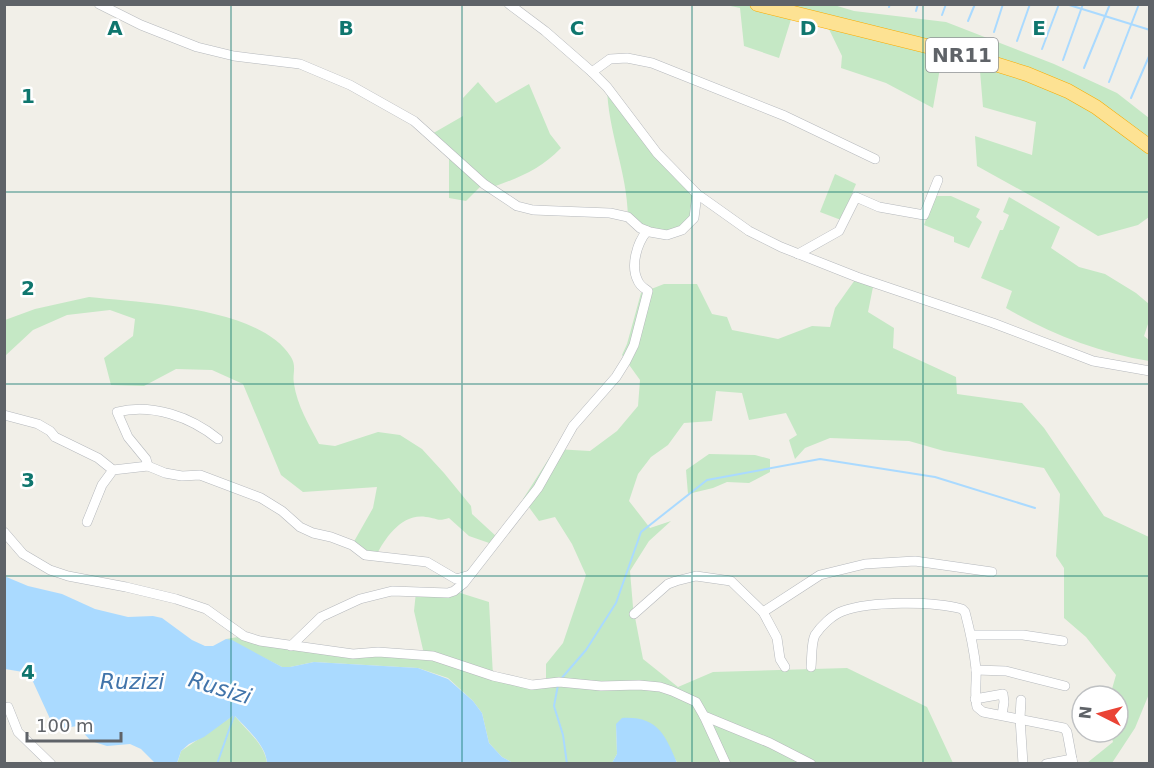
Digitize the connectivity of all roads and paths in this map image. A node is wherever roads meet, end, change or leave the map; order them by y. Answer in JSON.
{"nodes":[{"id":1,"x":99,"y":4,"type":"edge"},
{"id":2,"x":509,"y":4,"type":"edge"},
{"id":3,"x":757,"y":4,"type":"edge"},
{"id":4,"x":592,"y":72,"type":"junction"},
{"id":5,"x":1149,"y":147,"type":"edge"},
{"id":6,"x":876,"y":159,"type":"dead end"},
{"id":7,"x":938,"y":180,"type":"dead end"},
{"id":8,"x":697,"y":194,"type":"junction"},
{"id":9,"x":647,"y":231,"type":"junction"},
{"id":10,"x":798,"y":254,"type":"junction"},
{"id":11,"x":1149,"y":371,"type":"edge"},
{"id":12,"x":4,"y":415,"type":"edge"},
{"id":13,"x":218,"y":439,"type":"dead end"},
{"id":14,"x":148,"y":466,"type":"junction"},
{"id":15,"x":113,"y":470,"type":"junction"},
{"id":16,"x":87,"y":522,"type":"dead end"},
{"id":17,"x":4,"y":532,"type":"edge"},
{"id":18,"x":992,"y":572,"type":"dead end"},
{"id":19,"x":470,"y":575,"type":"junction"},
{"id":20,"x":763,"y":612,"type":"junction"},
{"id":21,"x":634,"y":614,"type":"dead end"},
{"id":22,"x":971,"y":636,"type":"junction"},
{"id":23,"x":1063,"y":641,"type":"dead end"},
{"id":24,"x":291,"y":646,"type":"junction"},
{"id":25,"x":785,"y":667,"type":"dead end"},
{"id":26,"x":811,"y":667,"type":"dead end"},
{"id":27,"x":976,"y":670,"type":"junction"},
{"id":28,"x":1065,"y":686,"type":"dead end"},
{"id":29,"x":975,"y":699,"type":"junction"},
{"id":30,"x":1021,"y":699,"type":"dead end"},
{"id":31,"x":8,"y":707,"type":"dead end"},
{"id":32,"x":1002,"y":715,"type":"junction"},
{"id":33,"x":704,"y":716,"type":"junction"},
{"id":34,"x":1020,"y":718,"type":"junction"},
{"id":35,"x":1073,"y":761,"type":"edge"},
{"id":36,"x":51,"y":764,"type":"edge"},
{"id":37,"x":726,"y":764,"type":"edge"},
{"id":38,"x":812,"y":764,"type":"edge"},
{"id":39,"x":1023,"y":764,"type":"edge"},
{"id":40,"x":1046,"y":764,"type":"edge"}],
"edges":[{"from":1,"to":9,"type":"street"},
{"from":2,"to":4,"type":"street"},
{"from":3,"to":5,"type":"highway","number":"NR11"},
{"from":4,"to":6,"type":"street"},
{"from":4,"to":8,"type":"street"},
{"from":7,"to":10,"type":"street"},
{"from":8,"to":9,"type":"street"},
{"from":8,"to":10,"type":"street"},
{"from":9,"to":19,"type":"street"},
{"from":10,"to":11,"type":"street"},
{"from":12,"to":15,"type":"street"},
{"from":13,"to":14,"type":"street"},
{"from":14,"to":15,"type":"street"},
{"from":14,"to":19,"type":"street"},
{"from":15,"to":16,"type":"street"},
{"from":17,"to":24,"type":"street"},
{"from":18,"to":20,"type":"street"},
{"from":19,"to":24,"type":"street"},
{"from":20,"to":21,"type":"street"},
{"from":20,"to":25,"type":"street"},
{"from":22,"to":23,"type":"street"},
{"from":22,"to":26,"type":"street"},
{"from":22,"to":27,"type":"street"},
{"from":24,"to":33,"type":"street"},
{"from":27,"to":28,"type":"street"},
{"from":27,"to":29,"type":"street"},
{"from":29,"to":32,"type":"street"},
{"from":29,"to":32,"type":"street"},
{"from":30,"to":34,"type":"street"},
{"from":31,"to":36,"type":"street"},
{"from":32,"to":34,"type":"street"},
{"from":33,"to":37,"type":"street"},
{"from":33,"to":38,"type":"street"},
{"from":34,"to":35,"type":"street"},
{"from":34,"to":39,"type":"street"},
{"from":35,"to":40,"type":"street"}]}
